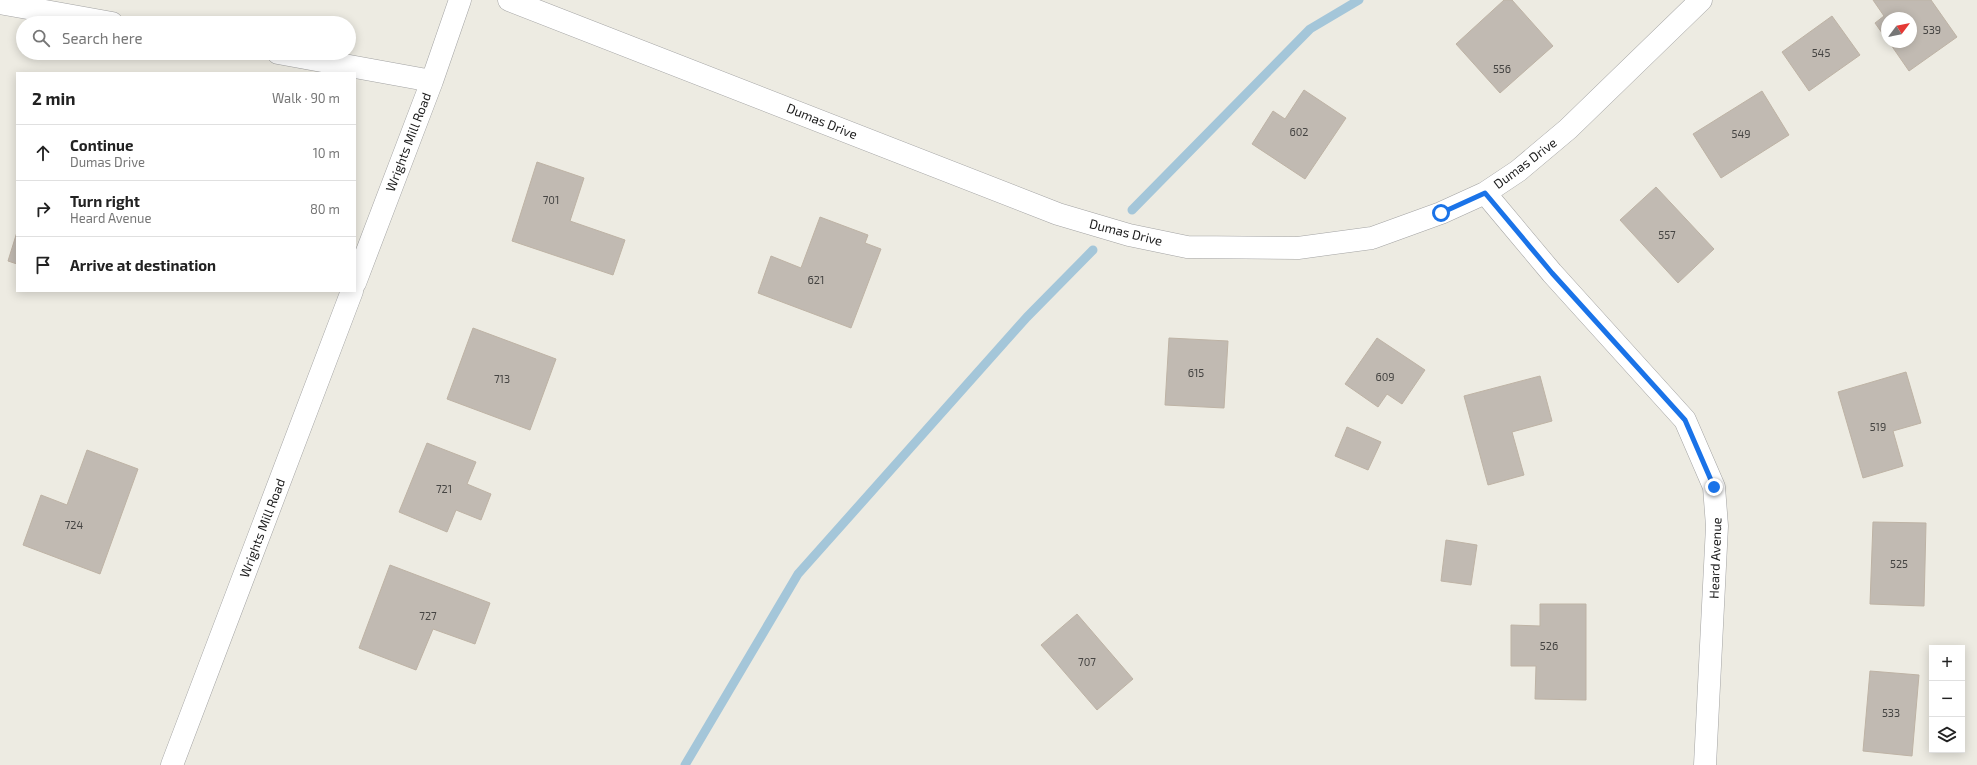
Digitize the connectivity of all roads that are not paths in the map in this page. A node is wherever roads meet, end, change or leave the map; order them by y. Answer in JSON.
{"nodes":[{"id":1,"x":460,"y":0,"type":"edge"},
{"id":2,"x":508,"y":0,"type":"edge"},
{"id":3,"x":1701,"y":0,"type":"edge"},
{"id":4,"x":0,"y":3,"type":"edge"},
{"id":5,"x":73,"y":16,"type":"edge"},
{"id":6,"x":316,"y":60,"type":"edge"},
{"id":7,"x":432,"y":81,"type":"junction"},
{"id":8,"x":1485,"y":193,"type":"junction"},
{"id":9,"x":356,"y":280,"type":"edge"},
{"id":10,"x":352,"y":292,"type":"edge"},
{"id":11,"x":172,"y":765,"type":"edge"},
{"id":12,"x":1705,"y":765,"type":"edge"}],
"edges":[{"from":1,"to":7,"type":"street","name":"Wrights Mill Road"},
{"from":2,"to":8,"type":"street","name":"Dumas Drive"},
{"from":3,"to":8,"type":"street","name":"Dumas Drive"},
{"from":4,"to":5,"type":"street"},
{"from":6,"to":7,"type":"street"},
{"from":7,"to":9,"type":"street","name":"Wrights Mill Road"},
{"from":8,"to":12,"type":"street","name":"Heard Avenue"},
{"from":10,"to":11,"type":"street","name":"Wrights Mill Road"}]}
